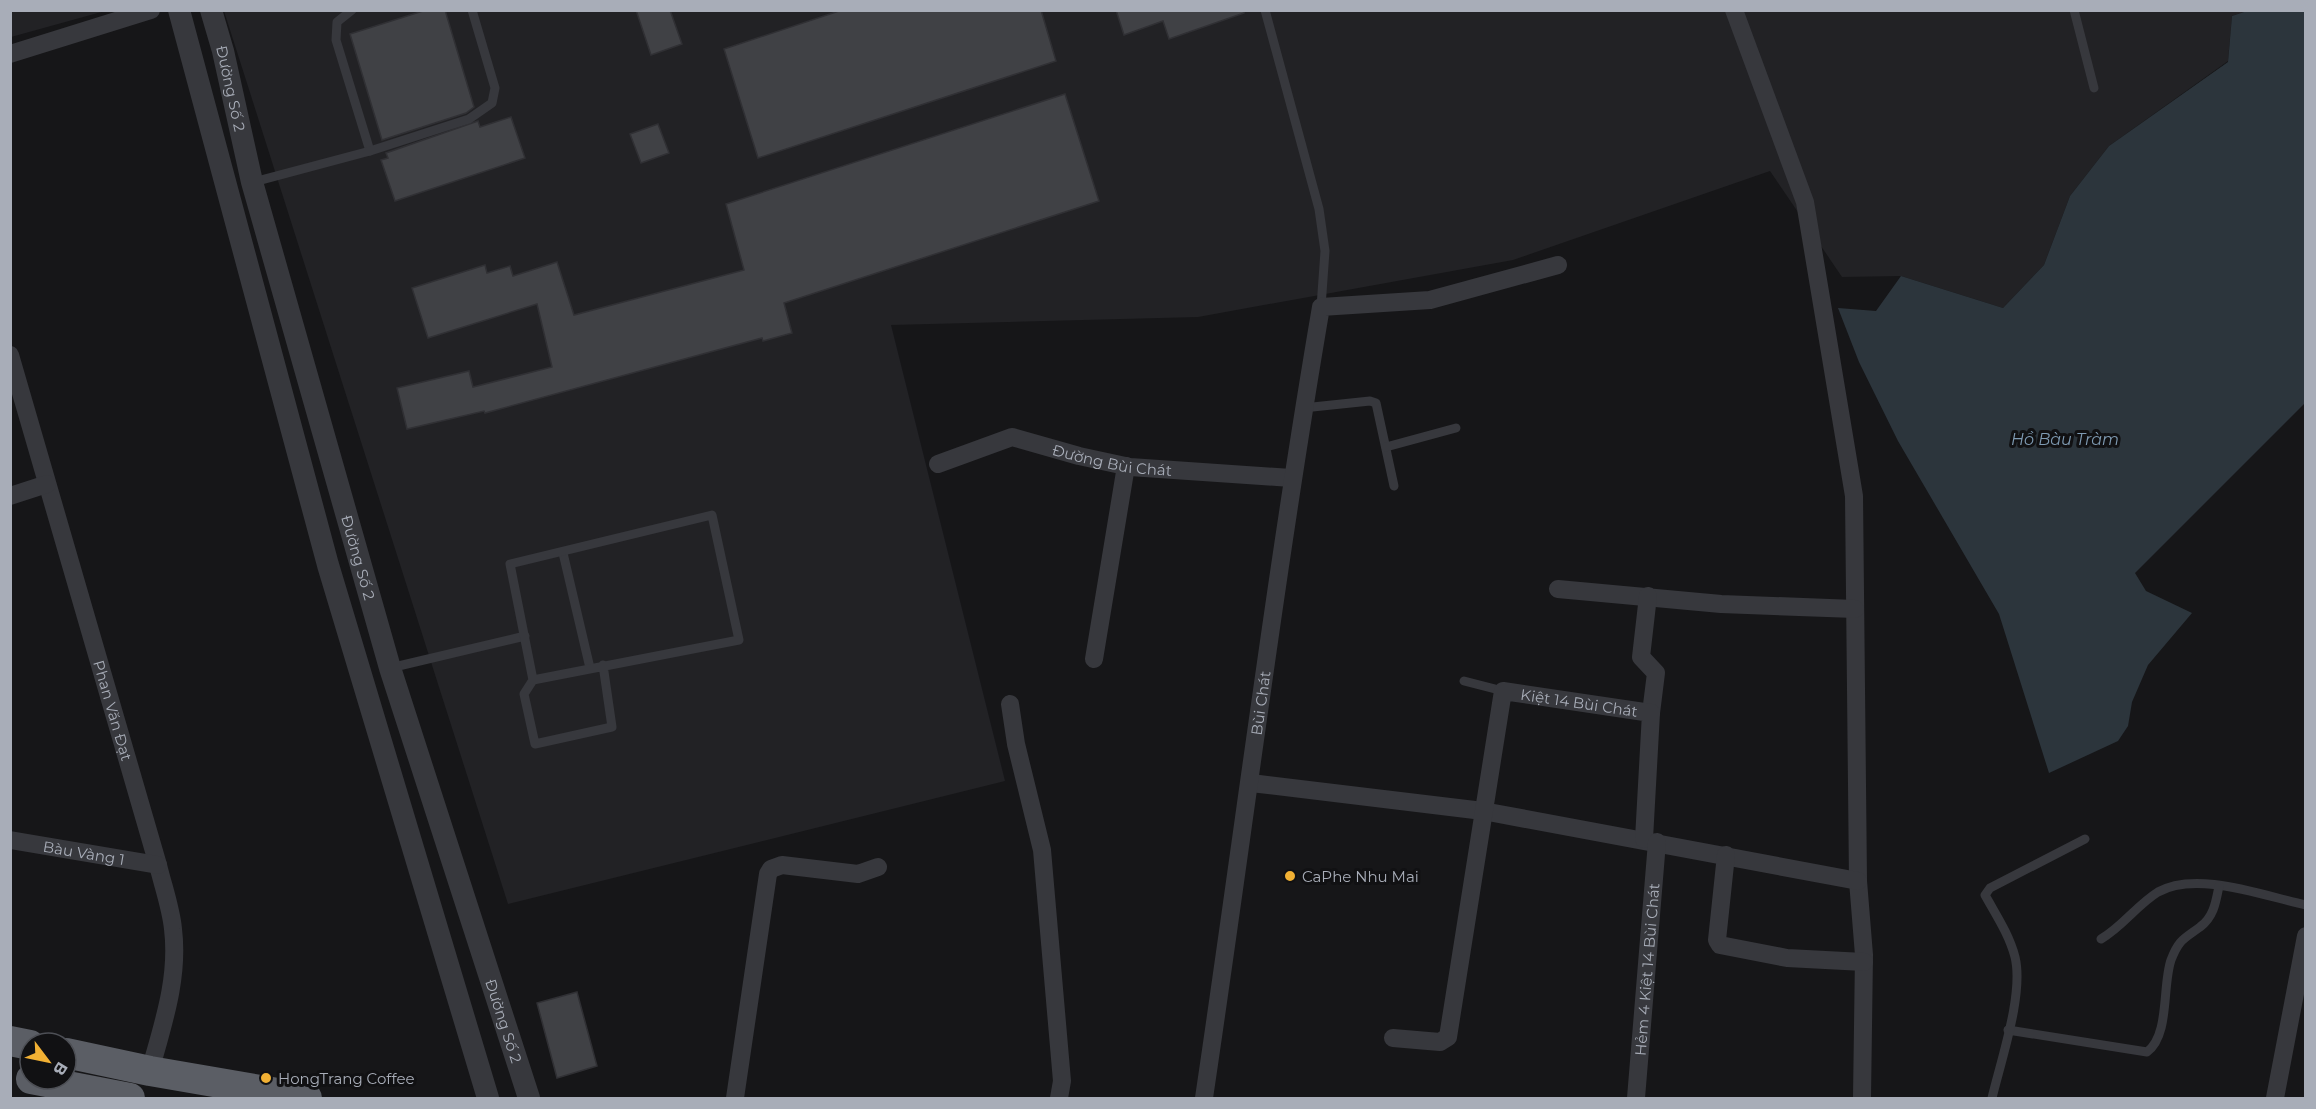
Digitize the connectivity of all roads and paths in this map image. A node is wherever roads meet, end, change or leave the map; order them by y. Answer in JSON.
{"nodes":[{"id":1,"x":151,"y":10,"type":"edge"},
{"id":2,"x":179,"y":10,"type":"edge"},
{"id":3,"x":211,"y":10,"type":"edge"},
{"id":4,"x":352,"y":10,"type":"edge"},
{"id":5,"x":472,"y":10,"type":"edge"},
{"id":6,"x":1265,"y":10,"type":"edge"},
{"id":7,"x":1734,"y":10,"type":"edge"},
{"id":8,"x":2074,"y":10,"type":"edge"},
{"id":9,"x":10,"y":54,"type":"edge"},
{"id":10,"x":2094,"y":88,"type":"dead end"},
{"id":11,"x":370,"y":151,"type":"junction"},
{"id":12,"x":252,"y":182,"type":"junction"},
{"id":13,"x":1558,"y":265,"type":"dead end"},
{"id":14,"x":1321,"y":307,"type":"junction"},
{"id":15,"x":10,"y":355,"type":"edge"},
{"id":16,"x":1303,"y":408,"type":"junction"},
{"id":17,"x":1456,"y":428,"type":"dead end"},
{"id":18,"x":1386,"y":447,"type":"junction"},
{"id":19,"x":938,"y":464,"type":"dead end"},
{"id":20,"x":1126,"y":466,"type":"junction"},
{"id":21,"x":1291,"y":478,"type":"junction"},
{"id":22,"x":47,"y":484,"type":"junction"},
{"id":23,"x":1394,"y":486,"type":"dead end"},
{"id":24,"x":10,"y":495,"type":"edge"},
{"id":25,"x":563,"y":553,"type":"junction"},
{"id":26,"x":362,"y":568,"type":"junction"},
{"id":27,"x":331,"y":576,"type":"junction"},
{"id":28,"x":1558,"y":589,"type":"dead end"},
{"id":29,"x":1648,"y":596,"type":"junction"},
{"id":30,"x":1855,"y":609,"type":"junction"},
{"id":31,"x":525,"y":636,"type":"junction"},
{"id":32,"x":1094,"y":659,"type":"dead end"},
{"id":33,"x":603,"y":665,"type":"junction"},
{"id":34,"x":390,"y":668,"type":"junction"},
{"id":35,"x":590,"y":668,"type":"junction"},
{"id":36,"x":534,"y":680,"type":"junction"},
{"id":37,"x":1464,"y":681,"type":"dead end"},
{"id":38,"x":1503,"y":691,"type":"junction"},
{"id":39,"x":1010,"y":704,"type":"dead end"},
{"id":40,"x":1652,"y":713,"type":"junction"},
{"id":41,"x":1251,"y":783,"type":"junction"},
{"id":42,"x":1483,"y":811,"type":"junction"},
{"id":43,"x":2085,"y":839,"type":"dead end"},
{"id":44,"x":10,"y":840,"type":"edge"},
{"id":45,"x":1651,"y":841,"type":"junction"},
{"id":46,"x":1726,"y":855,"type":"junction"},
{"id":47,"x":158,"y":865,"type":"junction"},
{"id":48,"x":878,"y":867,"type":"dead end"},
{"id":49,"x":1858,"y":881,"type":"junction"},
{"id":50,"x":2219,"y":886,"type":"junction"},
{"id":51,"x":2306,"y":904,"type":"edge"},
{"id":52,"x":2306,"y":936,"type":"edge"},
{"id":53,"x":2101,"y":939,"type":"dead end"},
{"id":54,"x":1864,"y":962,"type":"junction"},
{"id":55,"x":2008,"y":1030,"type":"junction"},
{"id":56,"x":1393,"y":1038,"type":"dead end"},
{"id":57,"x":78,"y":1056,"type":"edge"},
{"id":58,"x":150,"y":1071,"type":"junction"},
{"id":59,"x":78,"y":1089,"type":"edge"},
{"id":60,"x":130,"y":1098,"type":"edge"},
{"id":61,"x":307,"y":1098,"type":"edge"},
{"id":62,"x":488,"y":1098,"type":"edge"},
{"id":63,"x":529,"y":1098,"type":"edge"},
{"id":64,"x":735,"y":1098,"type":"edge"},
{"id":65,"x":1059,"y":1098,"type":"edge"},
{"id":66,"x":1204,"y":1098,"type":"edge"},
{"id":67,"x":1636,"y":1098,"type":"edge"},
{"id":68,"x":1862,"y":1098,"type":"edge"},
{"id":69,"x":1992,"y":1098,"type":"edge"},
{"id":70,"x":2275,"y":1098,"type":"edge"}],
"edges":[{"from":1,"to":9,"type":"street"},
{"from":2,"to":27,"type":"street","name":"Đường Số 2"},
{"from":3,"to":12,"type":"street","name":"Đường Số 2"},
{"from":4,"to":11,"type":"lane"},
{"from":5,"to":11,"type":"lane"},
{"from":6,"to":14,"type":"lane"},
{"from":7,"to":30,"type":"street"},
{"from":8,"to":10,"type":"lane"},
{"from":11,"to":12,"type":"lane"},
{"from":12,"to":26,"type":"street","name":"Đường Số 2"},
{"from":13,"to":14,"type":"street"},
{"from":14,"to":16,"type":"street","name":"Bùi Chát"},
{"from":15,"to":22,"type":"street","name":"Phan Văn Đạt"},
{"from":16,"to":18,"type":"lane"},
{"from":16,"to":21,"type":"street","name":"Bùi Chát"},
{"from":17,"to":18,"type":"lane"},
{"from":18,"to":23,"type":"lane"},
{"from":19,"to":20,"type":"street","name":"Đường Bùi Chát"},
{"from":20,"to":21,"type":"street","name":"Đường Bùi Chát"},
{"from":20,"to":32,"type":"street"},
{"from":21,"to":41,"type":"street","name":"Bùi Chát"},
{"from":22,"to":24,"type":"street"},
{"from":22,"to":47,"type":"street","name":"Phan Văn Đạt"},
{"from":25,"to":31,"type":"lane"},
{"from":25,"to":33,"type":"lane"},
{"from":25,"to":35,"type":"lane"},
{"from":26,"to":27,"type":"street"},
{"from":26,"to":34,"type":"street","name":"Đường Số 2"},
{"from":27,"to":62,"type":"street","name":"Đường Số 2"},
{"from":28,"to":29,"type":"street"},
{"from":29,"to":30,"type":"street"},
{"from":29,"to":40,"type":"street"},
{"from":30,"to":49,"type":"street"},
{"from":31,"to":34,"type":"lane"},
{"from":31,"to":36,"type":"lane"},
{"from":33,"to":35,"type":"lane"},
{"from":33,"to":36,"type":"lane"},
{"from":34,"to":63,"type":"street","name":"Đường Số 2"},
{"from":35,"to":36,"type":"lane"},
{"from":37,"to":38,"type":"lane"},
{"from":38,"to":40,"type":"street","name":"Kiệt 14 Bùi Chát"},
{"from":38,"to":42,"type":"street","name":"Kiệt 14 Bùi Chát"},
{"from":39,"to":65,"type":"street"},
{"from":40,"to":45,"type":"street","name":"Kiệt 14 Bùi Chát"},
{"from":41,"to":42,"type":"street"},
{"from":41,"to":66,"type":"street","name":"Bùi Chát"},
{"from":42,"to":45,"type":"street"},
{"from":42,"to":56,"type":"street"},
{"from":43,"to":55,"type":"lane"},
{"from":44,"to":47,"type":"street","name":"Bàu Vàng 1"},
{"from":45,"to":46,"type":"street"},
{"from":45,"to":67,"type":"street","name":"Hẻm 4 Kiệt 14 Bùi Chát"},
{"from":46,"to":49,"type":"street"},
{"from":46,"to":54,"type":"street"},
{"from":47,"to":58,"type":"street","name":"Phan Văn Đạt"},
{"from":48,"to":64,"type":"street"},
{"from":49,"to":54,"type":"street"},
{"from":50,"to":51,"type":"lane"},
{"from":50,"to":53,"type":"lane"},
{"from":50,"to":55,"type":"lane"},
{"from":52,"to":70,"type":"street"},
{"from":54,"to":68,"type":"street"},
{"from":55,"to":69,"type":"lane"},
{"from":57,"to":58,"type":"highway"},
{"from":58,"to":61,"type":"highway"},
{"from":59,"to":60,"type":"highway"}]}
